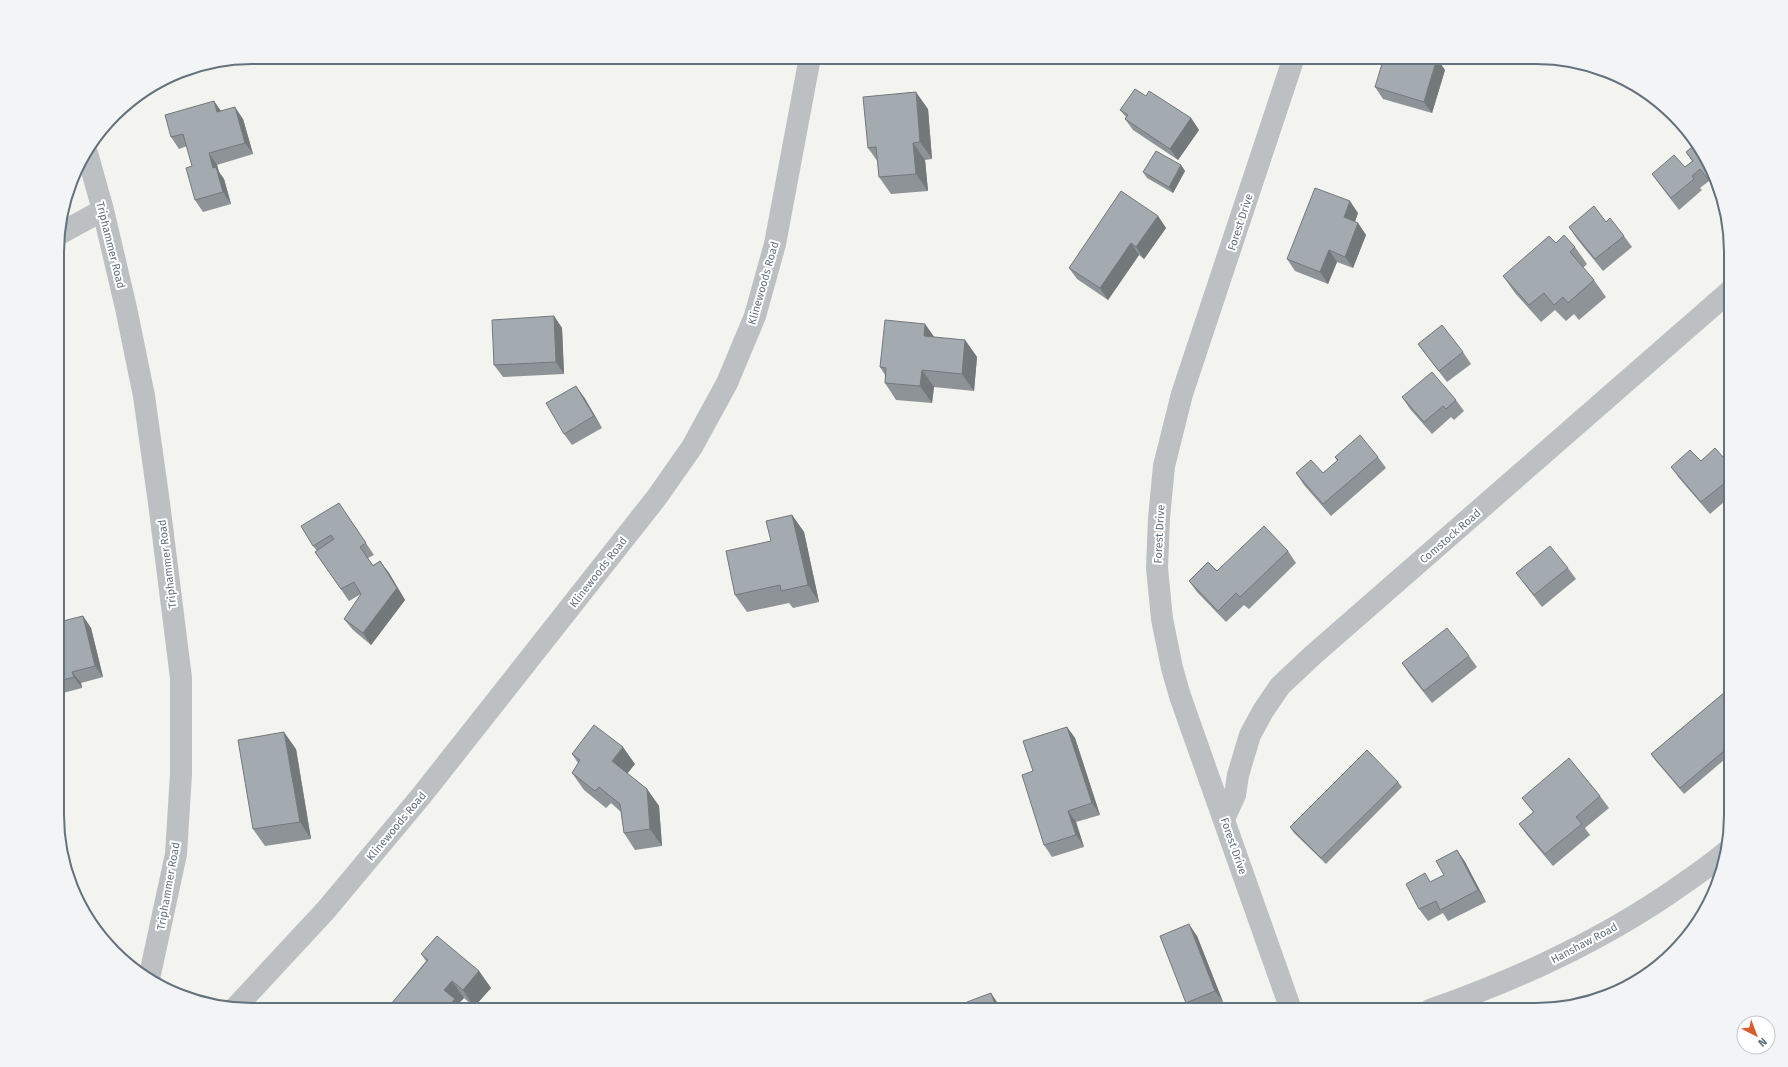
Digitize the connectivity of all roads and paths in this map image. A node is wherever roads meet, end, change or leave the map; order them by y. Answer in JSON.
{"nodes":[{"id":1,"x":809,"y":64,"type":"edge"},
{"id":2,"x":1292,"y":64,"type":"edge"},
{"id":3,"x":89,"y":159,"type":"edge"},
{"id":4,"x":103,"y":210,"type":"junction"},
{"id":5,"x":65,"y":230,"type":"edge"},
{"id":6,"x":1724,"y":296,"type":"edge"},
{"id":7,"x":1224,"y":819,"type":"junction"},
{"id":8,"x":1719,"y":858,"type":"edge"},
{"id":9,"x":150,"y":973,"type":"edge"},
{"id":10,"x":240,"y":1003,"type":"edge"},
{"id":11,"x":1289,"y":1003,"type":"edge"},
{"id":12,"x":1449,"y":1003,"type":"edge"}],
"edges":[{"from":1,"to":10,"type":"street","name":"Klinewoods Road"},
{"from":2,"to":7,"type":"street","name":"Forest Drive"},
{"from":3,"to":4,"type":"street","name":"Triphammer Road"},
{"from":4,"to":5,"type":"street"},
{"from":4,"to":9,"type":"street","name":"Triphammer Road"},
{"from":6,"to":7,"type":"street","name":"Comstock Road"},
{"from":7,"to":11,"type":"street","name":"Forest Drive"},
{"from":8,"to":12,"type":"street","name":"Hanshaw Road"}]}
